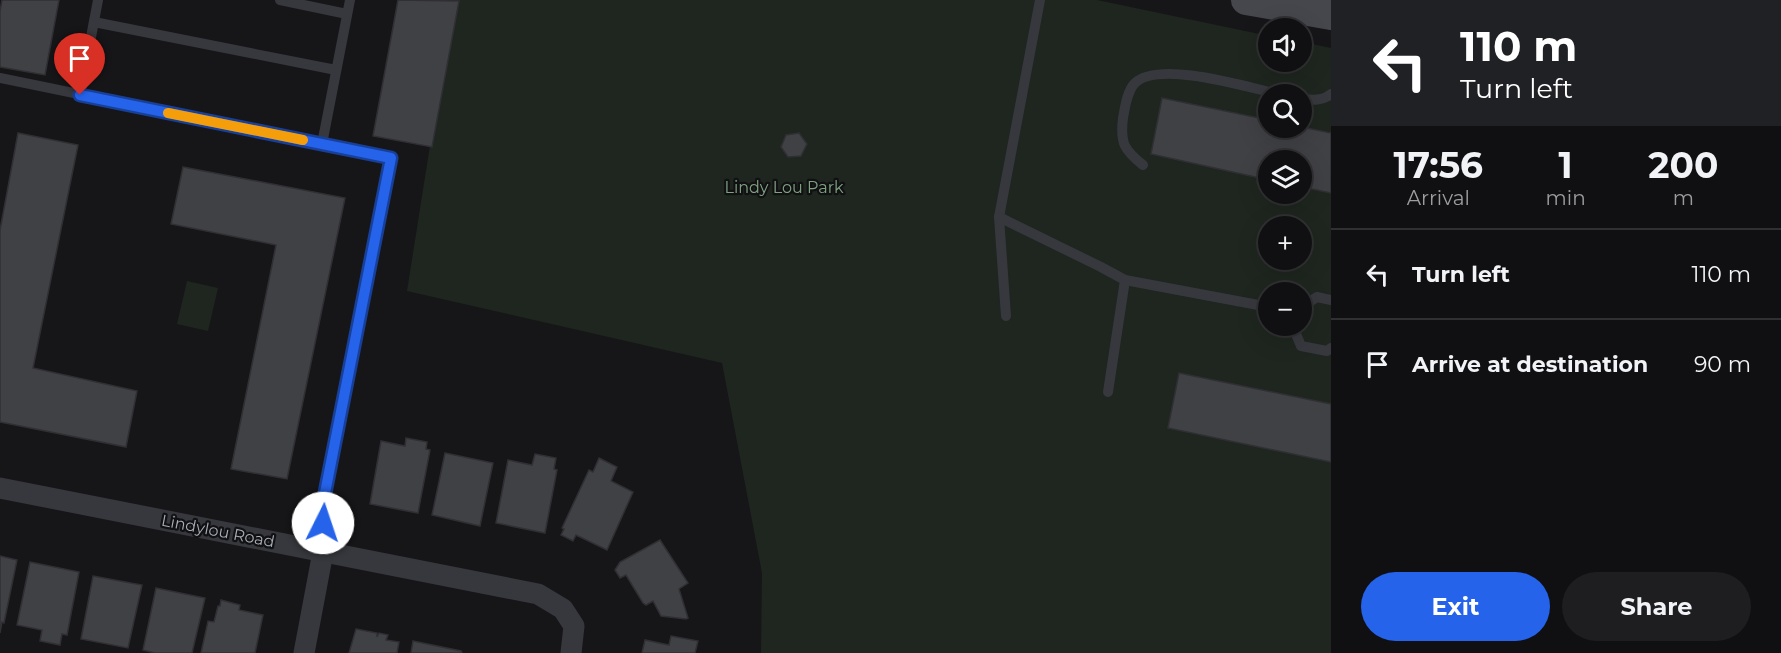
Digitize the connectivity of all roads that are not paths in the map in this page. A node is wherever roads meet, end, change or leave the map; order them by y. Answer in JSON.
{"nodes":[{"id":1,"x":98,"y":0,"type":"edge"},
{"id":2,"x":280,"y":0,"type":"edge"},
{"id":3,"x":350,"y":0,"type":"edge"},
{"id":4,"x":1040,"y":0,"type":"edge"},
{"id":5,"x":1246,"y":0,"type":"edge"},
{"id":6,"x":347,"y":14,"type":"junction"},
{"id":7,"x":1331,"y":15,"type":"edge"},
{"id":8,"x":94,"y":22,"type":"junction"},
{"id":9,"x":336,"y":70,"type":"junction"},
{"id":10,"x":0,"y":78,"type":"edge"},
{"id":11,"x":1258,"y":90,"type":"edge"},
{"id":12,"x":1331,"y":94,"type":"edge"},
{"id":13,"x":80,"y":95,"type":"junction"},
{"id":14,"x":1312,"y":100,"type":"edge"},
{"id":15,"x":322,"y":144,"type":"junction"},
{"id":16,"x":1143,"y":165,"type":"dead end"},
{"id":17,"x":999,"y":217,"type":"junction"},
{"id":18,"x":1125,"y":280,"type":"junction"},
{"id":19,"x":1312,"y":300,"type":"edge"},
{"id":20,"x":1331,"y":300,"type":"edge"},
{"id":21,"x":1258,"y":305,"type":"edge"},
{"id":22,"x":1006,"y":316,"type":"dead end"},
{"id":23,"x":1297,"y":336,"type":"edge"},
{"id":24,"x":1331,"y":348,"type":"edge"},
{"id":25,"x":1108,"y":392,"type":"dead end"},
{"id":26,"x":0,"y":488,"type":"edge"},
{"id":27,"x":323,"y":552,"type":"junction"},
{"id":28,"x":304,"y":653,"type":"edge"},
{"id":29,"x":571,"y":653,"type":"edge"}],
"edges":[{"from":1,"to":8,"type":"lane"},
{"from":2,"to":6,"type":"lane"},
{"from":3,"to":6,"type":"lane"},
{"from":4,"to":17,"type":"lane"},
{"from":5,"to":7,"type":"main road"},
{"from":6,"to":9,"type":"lane"},
{"from":8,"to":9,"type":"lane"},
{"from":8,"to":13,"type":"lane"},
{"from":9,"to":15,"type":"lane"},
{"from":10,"to":13,"type":"lane"},
{"from":11,"to":16,"type":"lane"},
{"from":12,"to":14,"type":"lane"},
{"from":13,"to":15,"type":"lane"},
{"from":15,"to":27,"type":"lane"},
{"from":17,"to":18,"type":"lane"},
{"from":17,"to":22,"type":"lane"},
{"from":18,"to":21,"type":"lane"},
{"from":18,"to":25,"type":"lane"},
{"from":19,"to":20,"type":"lane"},
{"from":23,"to":24,"type":"lane"},
{"from":26,"to":27,"type":"street","name":"Lindylou Road"},
{"from":27,"to":28,"type":"street"},
{"from":27,"to":29,"type":"street","name":"Lindylou Road"}]}
